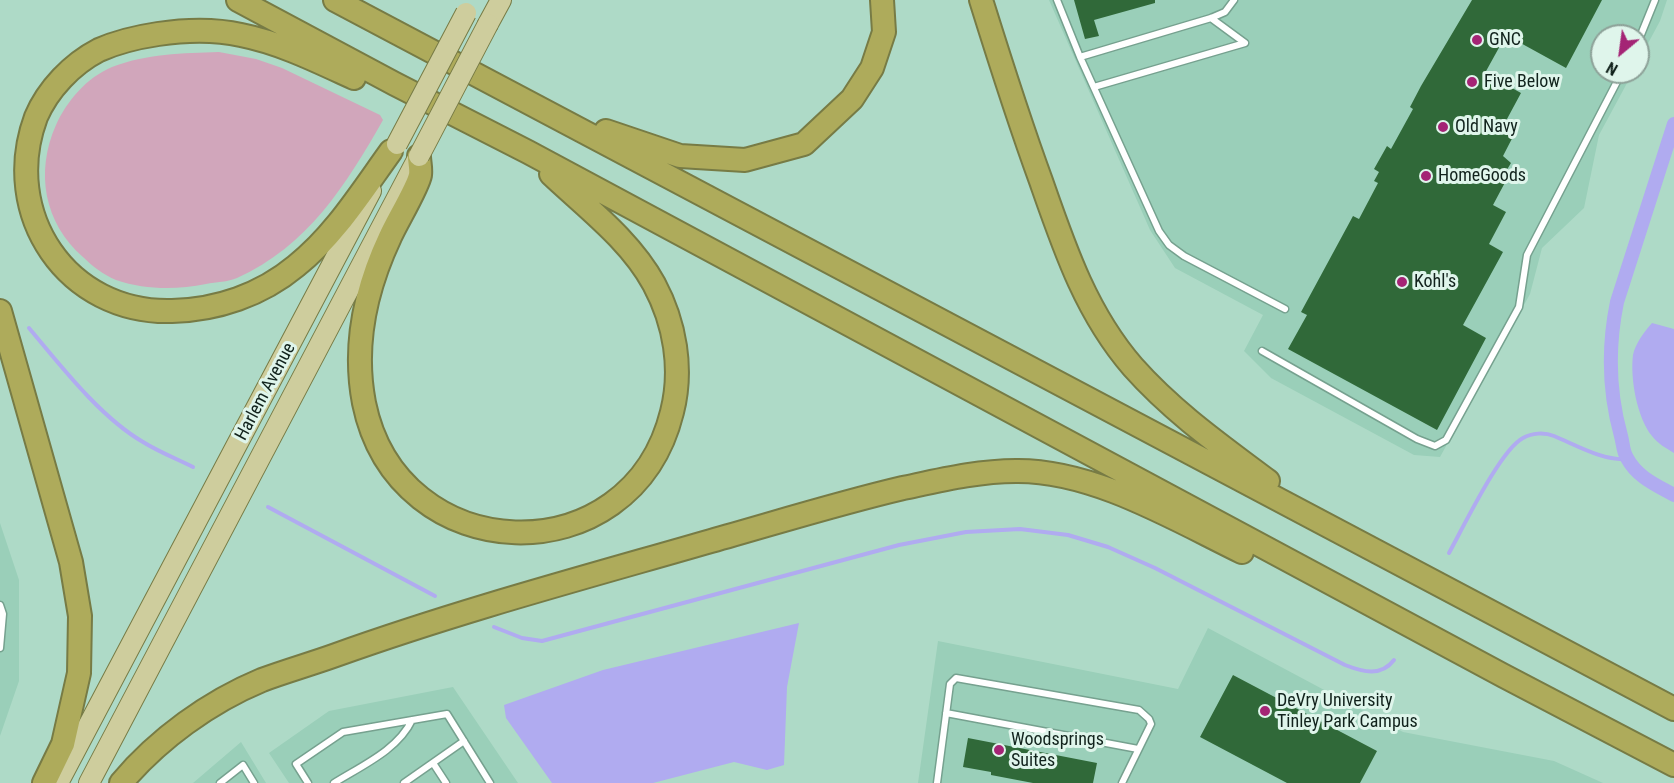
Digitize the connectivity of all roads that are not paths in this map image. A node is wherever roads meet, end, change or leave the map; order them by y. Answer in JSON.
{"nodes":[{"id":1,"x":238,"y":0,"type":"edge"},
{"id":2,"x":335,"y":0,"type":"edge"},
{"id":3,"x":501,"y":0,"type":"edge"},
{"id":4,"x":882,"y":0,"type":"edge"},
{"id":5,"x":981,"y":0,"type":"edge"},
{"id":6,"x":1057,"y":0,"type":"edge"},
{"id":7,"x":1234,"y":0,"type":"edge"},
{"id":8,"x":1654,"y":0,"type":"edge"},
{"id":9,"x":469,"y":4,"type":"edge"},
{"id":10,"x":1211,"y":18,"type":"junction"},
{"id":11,"x":1645,"y":24,"type":"edge"},
{"id":12,"x":1080,"y":57,"type":"junction"},
{"id":13,"x":394,"y":84,"type":"junction"},
{"id":14,"x":1616,"y":84,"type":"edge"},
{"id":15,"x":1094,"y":87,"type":"junction"},
{"id":16,"x":545,"y":111,"type":"junction"},
{"id":17,"x":394,"y":148,"type":"junction"},
{"id":18,"x":528,"y":152,"type":"junction"},
{"id":19,"x":419,"y":156,"type":"junction"},
{"id":20,"x":1285,"y":309,"type":"dead end"},
{"id":21,"x":0,"y":311,"type":"edge"},
{"id":22,"x":1262,"y":351,"type":"dead end"},
{"id":23,"x":1327,"y":525,"type":"junction"},
{"id":24,"x":0,"y":605,"type":"edge"},
{"id":25,"x":0,"y":648,"type":"edge"},
{"id":26,"x":1504,"y":676,"type":"junction"},
{"id":27,"x":1674,"y":709,"type":"edge"},
{"id":28,"x":946,"y":713,"type":"junction"},
{"id":29,"x":412,"y":720,"type":"junction"},
{"id":30,"x":464,"y":741,"type":"junction"},
{"id":31,"x":1138,"y":750,"type":"junction"},
{"id":32,"x":433,"y":763,"type":"junction"},
{"id":33,"x":1674,"y":765,"type":"edge"},
{"id":34,"x":44,"y":783,"type":"edge"},
{"id":35,"x":58,"y":783,"type":"edge"},
{"id":36,"x":89,"y":783,"type":"edge"},
{"id":37,"x":122,"y":783,"type":"edge"},
{"id":38,"x":220,"y":783,"type":"edge"},
{"id":39,"x":254,"y":783,"type":"edge"},
{"id":40,"x":309,"y":783,"type":"edge"},
{"id":41,"x":334,"y":783,"type":"edge"},
{"id":42,"x":404,"y":783,"type":"edge"},
{"id":43,"x":446,"y":783,"type":"edge"},
{"id":44,"x":490,"y":783,"type":"edge"},
{"id":45,"x":937,"y":783,"type":"edge"},
{"id":46,"x":1122,"y":783,"type":"edge"}],
"edges":[{"from":1,"to":13,"type":"highway"},
{"from":2,"to":16,"type":"highway"},
{"from":3,"to":19,"type":"main road","name":"Harlem Avenue","bridge":true},
{"from":4,"to":16,"type":"highway"},
{"from":5,"to":23,"type":"highway"},
{"from":6,"to":12,"type":"lane"},
{"from":7,"to":10,"type":"lane"},
{"from":8,"to":11,"type":"lane"},
{"from":9,"to":17,"type":"main road","name":"Harlem Avenue","bridge":true},
{"from":10,"to":12,"type":"lane"},
{"from":10,"to":15,"type":"lane"},
{"from":12,"to":15,"type":"lane"},
{"from":13,"to":17,"type":"highway"},
{"from":13,"to":18,"type":"highway"},
{"from":14,"to":22,"type":"lane"},
{"from":15,"to":20,"type":"lane"},
{"from":16,"to":23,"type":"highway"},
{"from":17,"to":35,"type":"main road","name":"Harlem Avenue"},
{"from":18,"to":19,"type":"highway"},
{"from":18,"to":26,"type":"highway"},
{"from":19,"to":36,"type":"main road","name":"Harlem Avenue"},
{"from":21,"to":34,"type":"highway"},
{"from":23,"to":27,"type":"highway"},
{"from":24,"to":25,"type":"lane"},
{"from":26,"to":33,"type":"highway"},
{"from":26,"to":37,"type":"highway"},
{"from":28,"to":31,"type":"lane"},
{"from":28,"to":31,"type":"lane"},
{"from":28,"to":45,"type":"lane"},
{"from":29,"to":30,"type":"lane"},
{"from":29,"to":40,"type":"lane"},
{"from":29,"to":41,"type":"lane"},
{"from":30,"to":32,"type":"lane"},
{"from":30,"to":44,"type":"lane"},
{"from":31,"to":46,"type":"lane"},
{"from":32,"to":42,"type":"lane"},
{"from":32,"to":43,"type":"lane"},
{"from":38,"to":39,"type":"lane"}]}
